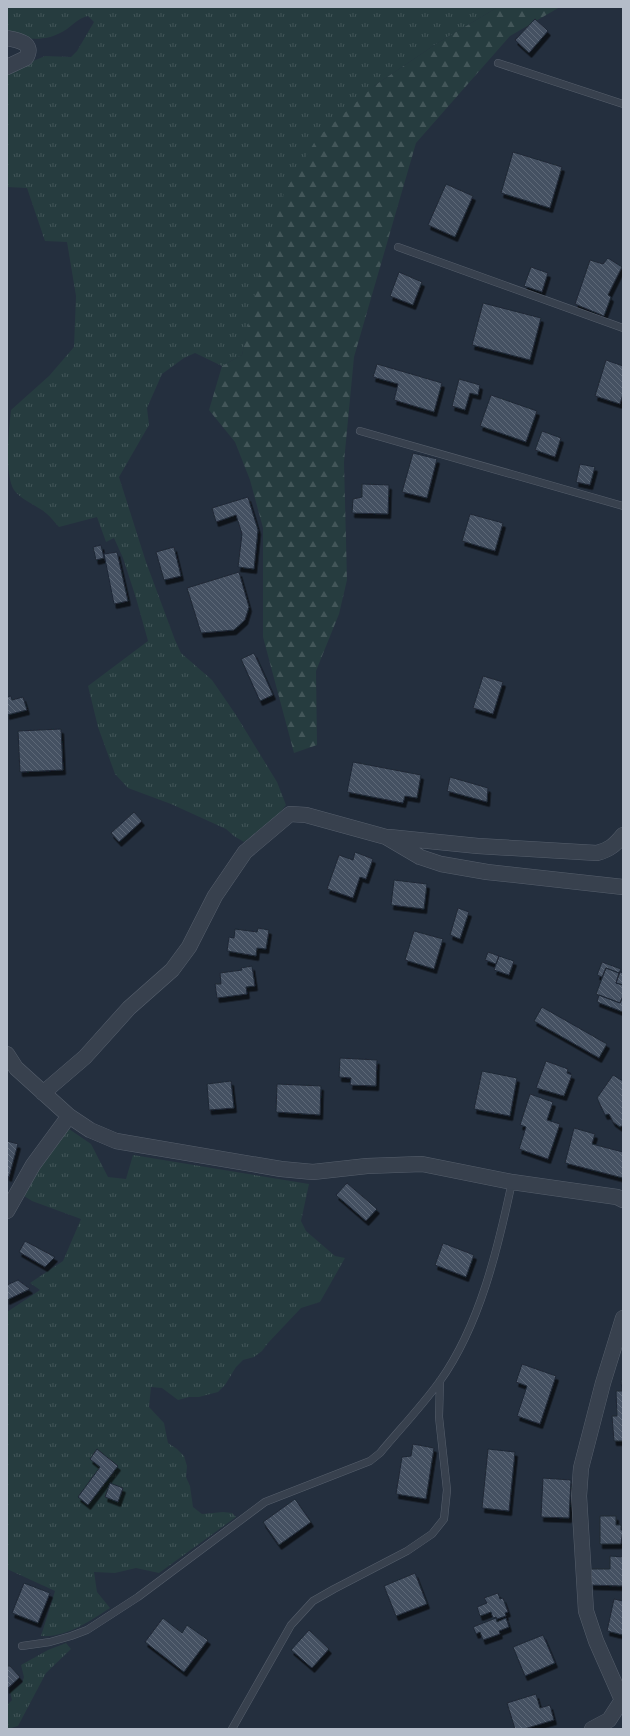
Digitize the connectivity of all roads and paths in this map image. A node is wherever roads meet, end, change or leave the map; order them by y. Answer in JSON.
{"nodes":[{"id":1,"x":7,"y":38,"type":"edge"},
{"id":2,"x":498,"y":64,"type":"dead end"},
{"id":3,"x":7,"y":67,"type":"edge"},
{"id":4,"x":623,"y":104,"type":"edge"},
{"id":5,"x":398,"y":247,"type":"dead end"},
{"id":6,"x":623,"y":328,"type":"edge"},
{"id":7,"x":360,"y":431,"type":"dead end"},
{"id":8,"x":623,"y":506,"type":"edge"},
{"id":9,"x":623,"y":835,"type":"edge"},
{"id":10,"x":386,"y":837,"type":"junction"},
{"id":11,"x":623,"y":887,"type":"edge"},
{"id":12,"x":7,"y":1054,"type":"edge"},
{"id":13,"x":43,"y":1093,"type":"junction"},
{"id":14,"x":69,"y":1116,"type":"junction"},
{"id":15,"x":512,"y":1182,"type":"junction"},
{"id":16,"x":623,"y":1200,"type":"edge"},
{"id":17,"x":7,"y":1211,"type":"edge"},
{"id":18,"x":623,"y":1318,"type":"edge"},
{"id":19,"x":440,"y":1380,"type":"junction"},
{"id":20,"x":22,"y":1646,"type":"dead end"},
{"id":21,"x":232,"y":1729,"type":"edge"},
{"id":22,"x":592,"y":1729,"type":"edge"}],
"edges":[{"from":1,"to":3,"type":"street"},
{"from":2,"to":4,"type":"lane"},
{"from":5,"to":6,"type":"lane"},
{"from":7,"to":8,"type":"lane"},
{"from":9,"to":10,"type":"street"},
{"from":10,"to":11,"type":"street"},
{"from":10,"to":13,"type":"street"},
{"from":12,"to":13,"type":"street"},
{"from":13,"to":14,"type":"street"},
{"from":14,"to":15,"type":"street"},
{"from":14,"to":17,"type":"street"},
{"from":15,"to":16,"type":"street"},
{"from":15,"to":19,"type":"lane"},
{"from":18,"to":22,"type":"street"},
{"from":19,"to":20,"type":"lane"},
{"from":19,"to":21,"type":"lane"}]}
